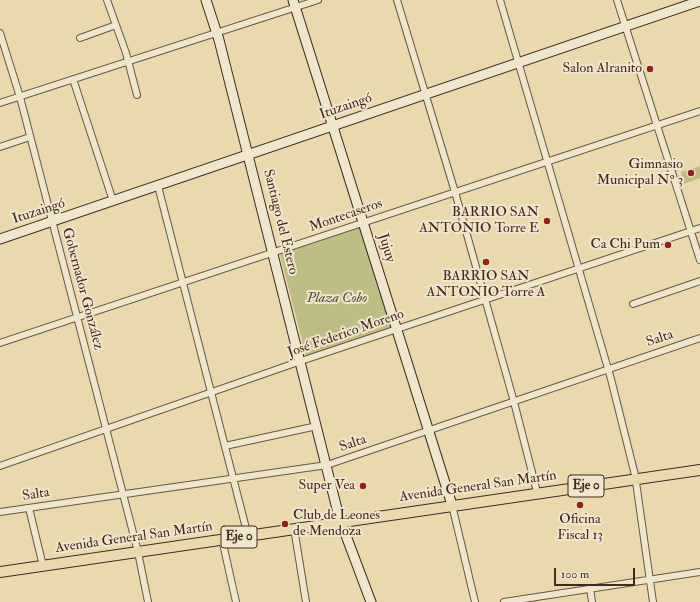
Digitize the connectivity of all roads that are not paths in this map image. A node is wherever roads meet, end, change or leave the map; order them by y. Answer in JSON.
{"nodes":[{"id":1,"x":107,"y":0,"type":"edge"},
{"id":2,"x":206,"y":0,"type":"edge"},
{"id":3,"x":318,"y":0,"type":"edge"},
{"id":4,"x":397,"y":0,"type":"edge"},
{"id":5,"x":500,"y":0,"type":"edge"},
{"id":6,"x":617,"y":0,"type":"edge"},
{"id":7,"x":700,"y":0,"type":"edge"},
{"id":8,"x":294,"y":4,"type":"edge"},
{"id":9,"x":116,"y":25,"type":"junction"},
{"id":10,"x":625,"y":26,"type":"junction"},
{"id":11,"x":217,"y":32,"type":"junction"},
{"id":12,"x":0,"y":34,"type":"edge"},
{"id":13,"x":80,"y":38,"type":"dead end"},
{"id":14,"x":128,"y":61,"type":"junction"},
{"id":15,"x":519,"y":63,"type":"junction"},
{"id":16,"x":73,"y":79,"type":"junction"},
{"id":17,"x":426,"y":94,"type":"junction"},
{"id":18,"x":137,"y":95,"type":"dead end"},
{"id":19,"x":20,"y":97,"type":"junction"},
{"id":20,"x":0,"y":103,"type":"edge"},
{"id":21,"x":700,"y":111,"type":"edge"},
{"id":22,"x":657,"y":125,"type":"junction"},
{"id":23,"x":333,"y":126,"type":"junction"},
{"id":24,"x":30,"y":137,"type":"junction"},
{"id":25,"x":0,"y":147,"type":"edge"},
{"id":26,"x":249,"y":155,"type":"junction"},
{"id":27,"x":548,"y":161,"type":"junction"},
{"id":28,"x":158,"y":186,"type":"junction"},
{"id":29,"x":455,"y":192,"type":"junction"},
{"id":30,"x":113,"y":201,"type":"junction"},
{"id":31,"x":51,"y":223,"type":"junction"},
{"id":32,"x":363,"y":223,"type":"junction"},
{"id":33,"x":700,"y":228,"type":"edge"},
{"id":34,"x":691,"y":231,"type":"junction"},
{"id":35,"x":0,"y":239,"type":"edge"},
{"id":36,"x":273,"y":254,"type":"junction"},
{"id":37,"x":700,"y":260,"type":"edge"},
{"id":38,"x":580,"y":268,"type":"junction"},
{"id":39,"x":700,"y":281,"type":"edge"},
{"id":40,"x":183,"y":282,"type":"junction"},
{"id":41,"x":485,"y":299,"type":"junction"},
{"id":42,"x":633,"y":304,"type":"dead end"},
{"id":43,"x":77,"y":318,"type":"junction"},
{"id":44,"x":397,"y":329,"type":"junction"},
{"id":45,"x":700,"y":338,"type":"edge"},
{"id":46,"x":0,"y":343,"type":"edge"},
{"id":47,"x":301,"y":361,"type":"junction"},
{"id":48,"x":609,"y":370,"type":"junction"},
{"id":49,"x":211,"y":393,"type":"junction"},
{"id":50,"x":514,"y":402,"type":"junction"},
{"id":51,"x":317,"y":426,"type":"junction"},
{"id":52,"x":106,"y":430,"type":"junction"},
{"id":53,"x":428,"y":431,"type":"junction"},
{"id":54,"x":225,"y":446,"type":"junction"},
{"id":55,"x":327,"y":465,"type":"junction"},
{"id":56,"x":0,"y":466,"type":"edge"},
{"id":57,"x":700,"y":470,"type":"edge"},
{"id":58,"x":234,"y":478,"type":"junction"},
{"id":59,"x":635,"y":479,"type":"junction"},
{"id":60,"x":537,"y":492,"type":"junction"},
{"id":61,"x":123,"y":494,"type":"junction"},
{"id":62,"x":452,"y":505,"type":"junction"},
{"id":63,"x":29,"y":508,"type":"junction"},
{"id":64,"x":0,"y":512,"type":"edge"},
{"id":65,"x":340,"y":521,"type":"junction"},
{"id":66,"x":294,"y":528,"type":"junction"},
{"id":67,"x":248,"y":536,"type":"junction"},
{"id":68,"x":222,"y":540,"type":"junction"},
{"id":69,"x":138,"y":552,"type":"junction"},
{"id":70,"x":43,"y":566,"type":"junction"},
{"id":71,"x":0,"y":572,"type":"edge"},
{"id":72,"x":700,"y":572,"type":"edge"},
{"id":73,"x":650,"y":579,"type":"junction"},
{"id":74,"x":590,"y":588,"type":"junction"},
{"id":75,"x":148,"y":602,"type":"edge"},
{"id":76,"x":236,"y":602,"type":"edge"},
{"id":77,"x":306,"y":602,"type":"edge"},
{"id":78,"x":371,"y":602,"type":"edge"},
{"id":79,"x":475,"y":602,"type":"edge"},
{"id":80,"x":504,"y":602,"type":"edge"},
{"id":81,"x":592,"y":602,"type":"edge"},
{"id":82,"x":653,"y":602,"type":"edge"}],
"edges":[{"from":1,"to":9,"type":"street"},
{"from":2,"to":11,"type":"street","name":"Santiago del Estero"},
{"from":3,"to":8,"type":"street"},
{"from":4,"to":17,"type":"street"},
{"from":5,"to":15,"type":"street"},
{"from":6,"to":10,"type":"street"},
{"from":7,"to":10,"type":"street","name":"Ituzaingó"},
{"from":8,"to":11,"type":"street"},
{"from":8,"to":23,"type":"street","name":"Jujuy"},
{"from":9,"to":13,"type":"street"},
{"from":9,"to":14,"type":"street"},
{"from":10,"to":15,"type":"street","name":"Ituzaingó"},
{"from":10,"to":22,"type":"street"},
{"from":11,"to":14,"type":"street"},
{"from":11,"to":26,"type":"street","name":"Santiago del Estero"},
{"from":12,"to":19,"type":"street","name":"Gobernador González"},
{"from":14,"to":16,"type":"street"},
{"from":14,"to":18,"type":"street"},
{"from":15,"to":17,"type":"street","name":"Ituzaingó"},
{"from":15,"to":27,"type":"street"},
{"from":16,"to":19,"type":"street"},
{"from":16,"to":30,"type":"street"},
{"from":17,"to":23,"type":"street","name":"Ituzaingó"},
{"from":17,"to":29,"type":"street"},
{"from":19,"to":20,"type":"street"},
{"from":19,"to":24,"type":"street","name":"Gobernador González"},
{"from":21,"to":22,"type":"street","name":"Montecaseros"},
{"from":22,"to":27,"type":"street","name":"Montecaseros"},
{"from":22,"to":34,"type":"street"},
{"from":23,"to":26,"type":"street","name":"Ituzaingó"},
{"from":23,"to":32,"type":"street","name":"Jujuy"},
{"from":24,"to":25,"type":"street"},
{"from":24,"to":31,"type":"street","name":"Gobernador González"},
{"from":26,"to":28,"type":"street","name":"Ituzaingó"},
{"from":26,"to":36,"type":"street","name":"Santiago del Estero"},
{"from":27,"to":29,"type":"street","name":"Montecaseros"},
{"from":27,"to":38,"type":"street"},
{"from":28,"to":30,"type":"street","name":"Ituzaingó"},
{"from":28,"to":40,"type":"street"},
{"from":29,"to":32,"type":"street","name":"Montecaseros"},
{"from":29,"to":41,"type":"street"},
{"from":30,"to":31,"type":"street","name":"Ituzaingó"},
{"from":31,"to":35,"type":"street","name":"Ituzaingó"},
{"from":31,"to":43,"type":"street","name":"Gobernador González"},
{"from":32,"to":36,"type":"street","name":"Montecaseros"},
{"from":32,"to":44,"type":"street","name":"Jujuy"},
{"from":33,"to":34,"type":"street","name":"José Federico Moreno"},
{"from":34,"to":37,"type":"street"},
{"from":34,"to":38,"type":"street","name":"José Federico Moreno"},
{"from":36,"to":40,"type":"street","name":"Montecaseros"},
{"from":36,"to":47,"type":"street","name":"Santiago del Estero"},
{"from":38,"to":41,"type":"street","name":"José Federico Moreno"},
{"from":38,"to":48,"type":"street"},
{"from":39,"to":42,"type":"street"},
{"from":40,"to":43,"type":"street","name":"Montecaseros"},
{"from":40,"to":49,"type":"street"},
{"from":41,"to":44,"type":"street","name":"José Federico Moreno"},
{"from":41,"to":50,"type":"street"},
{"from":43,"to":46,"type":"street","name":"Montecaseros"},
{"from":43,"to":52,"type":"street","name":"Gobernador González"},
{"from":44,"to":47,"type":"street","name":"José Federico Moreno"},
{"from":44,"to":53,"type":"street","name":"Jujuy"},
{"from":45,"to":48,"type":"street","name":"Salta"},
{"from":47,"to":49,"type":"street","name":"José Federico Moreno"},
{"from":47,"to":51,"type":"street","name":"Santiago del Estero"},
{"from":48,"to":50,"type":"street","name":"Salta"},
{"from":48,"to":59,"type":"street"},
{"from":49,"to":52,"type":"street","name":"José Federico Moreno"},
{"from":49,"to":54,"type":"street"},
{"from":50,"to":53,"type":"street","name":"Salta"},
{"from":50,"to":60,"type":"street"},
{"from":51,"to":54,"type":"street"},
{"from":51,"to":55,"type":"street","name":"Santiago del Estero"},
{"from":52,"to":56,"type":"street","name":"José Federico Moreno"},
{"from":52,"to":61,"type":"street","name":"Gobernador González"},
{"from":53,"to":55,"type":"street","name":"Salta"},
{"from":53,"to":62,"type":"street","name":"Jujuy"},
{"from":54,"to":58,"type":"street"},
{"from":55,"to":58,"type":"street","name":"Salta"},
{"from":55,"to":65,"type":"street","name":"Santiago del Estero"},
{"from":57,"to":59,"type":"main road","name":"Avenida General San Martín","number":"Eje 0"},
{"from":58,"to":61,"type":"street","name":"Salta"},
{"from":58,"to":67,"type":"street"},
{"from":59,"to":60,"type":"main road","name":"Avenida General San Martín","number":"Eje 0"},
{"from":59,"to":73,"type":"street"},
{"from":60,"to":62,"type":"main road","name":"Avenida General San Martín","number":"Eje 0"},
{"from":61,"to":63,"type":"street","name":"Salta"},
{"from":61,"to":69,"type":"street","name":"Gobernador González"},
{"from":62,"to":65,"type":"main road","name":"Avenida General San Martín","number":"Eje 0"},
{"from":62,"to":79,"type":"street"},
{"from":63,"to":64,"type":"street","name":"Salta"},
{"from":63,"to":70,"type":"street"},
{"from":65,"to":66,"type":"main road","name":"Avenida General San Martín","number":"Eje 0"},
{"from":65,"to":78,"type":"street","name":"Santiago del Estero"},
{"from":66,"to":67,"type":"main road","name":"Avenida General San Martín","number":"Eje 0"},
{"from":66,"to":77,"type":"street"},
{"from":67,"to":68,"type":"main road","name":"Avenida General San Martín","number":"Eje 0"},
{"from":68,"to":69,"type":"main road","name":"Avenida General San Martín","number":"Eje 0"},
{"from":68,"to":76,"type":"street"},
{"from":69,"to":70,"type":"main road","name":"Avenida General San Martín","number":"Eje 0"},
{"from":69,"to":75,"type":"street","name":"Gobernador González"},
{"from":70,"to":71,"type":"main road","name":"Avenida General San Martín","number":"Eje 0"},
{"from":72,"to":73,"type":"street"},
{"from":73,"to":74,"type":"street"},
{"from":73,"to":82,"type":"street"},
{"from":74,"to":80,"type":"street"},
{"from":74,"to":81,"type":"street"}]}
